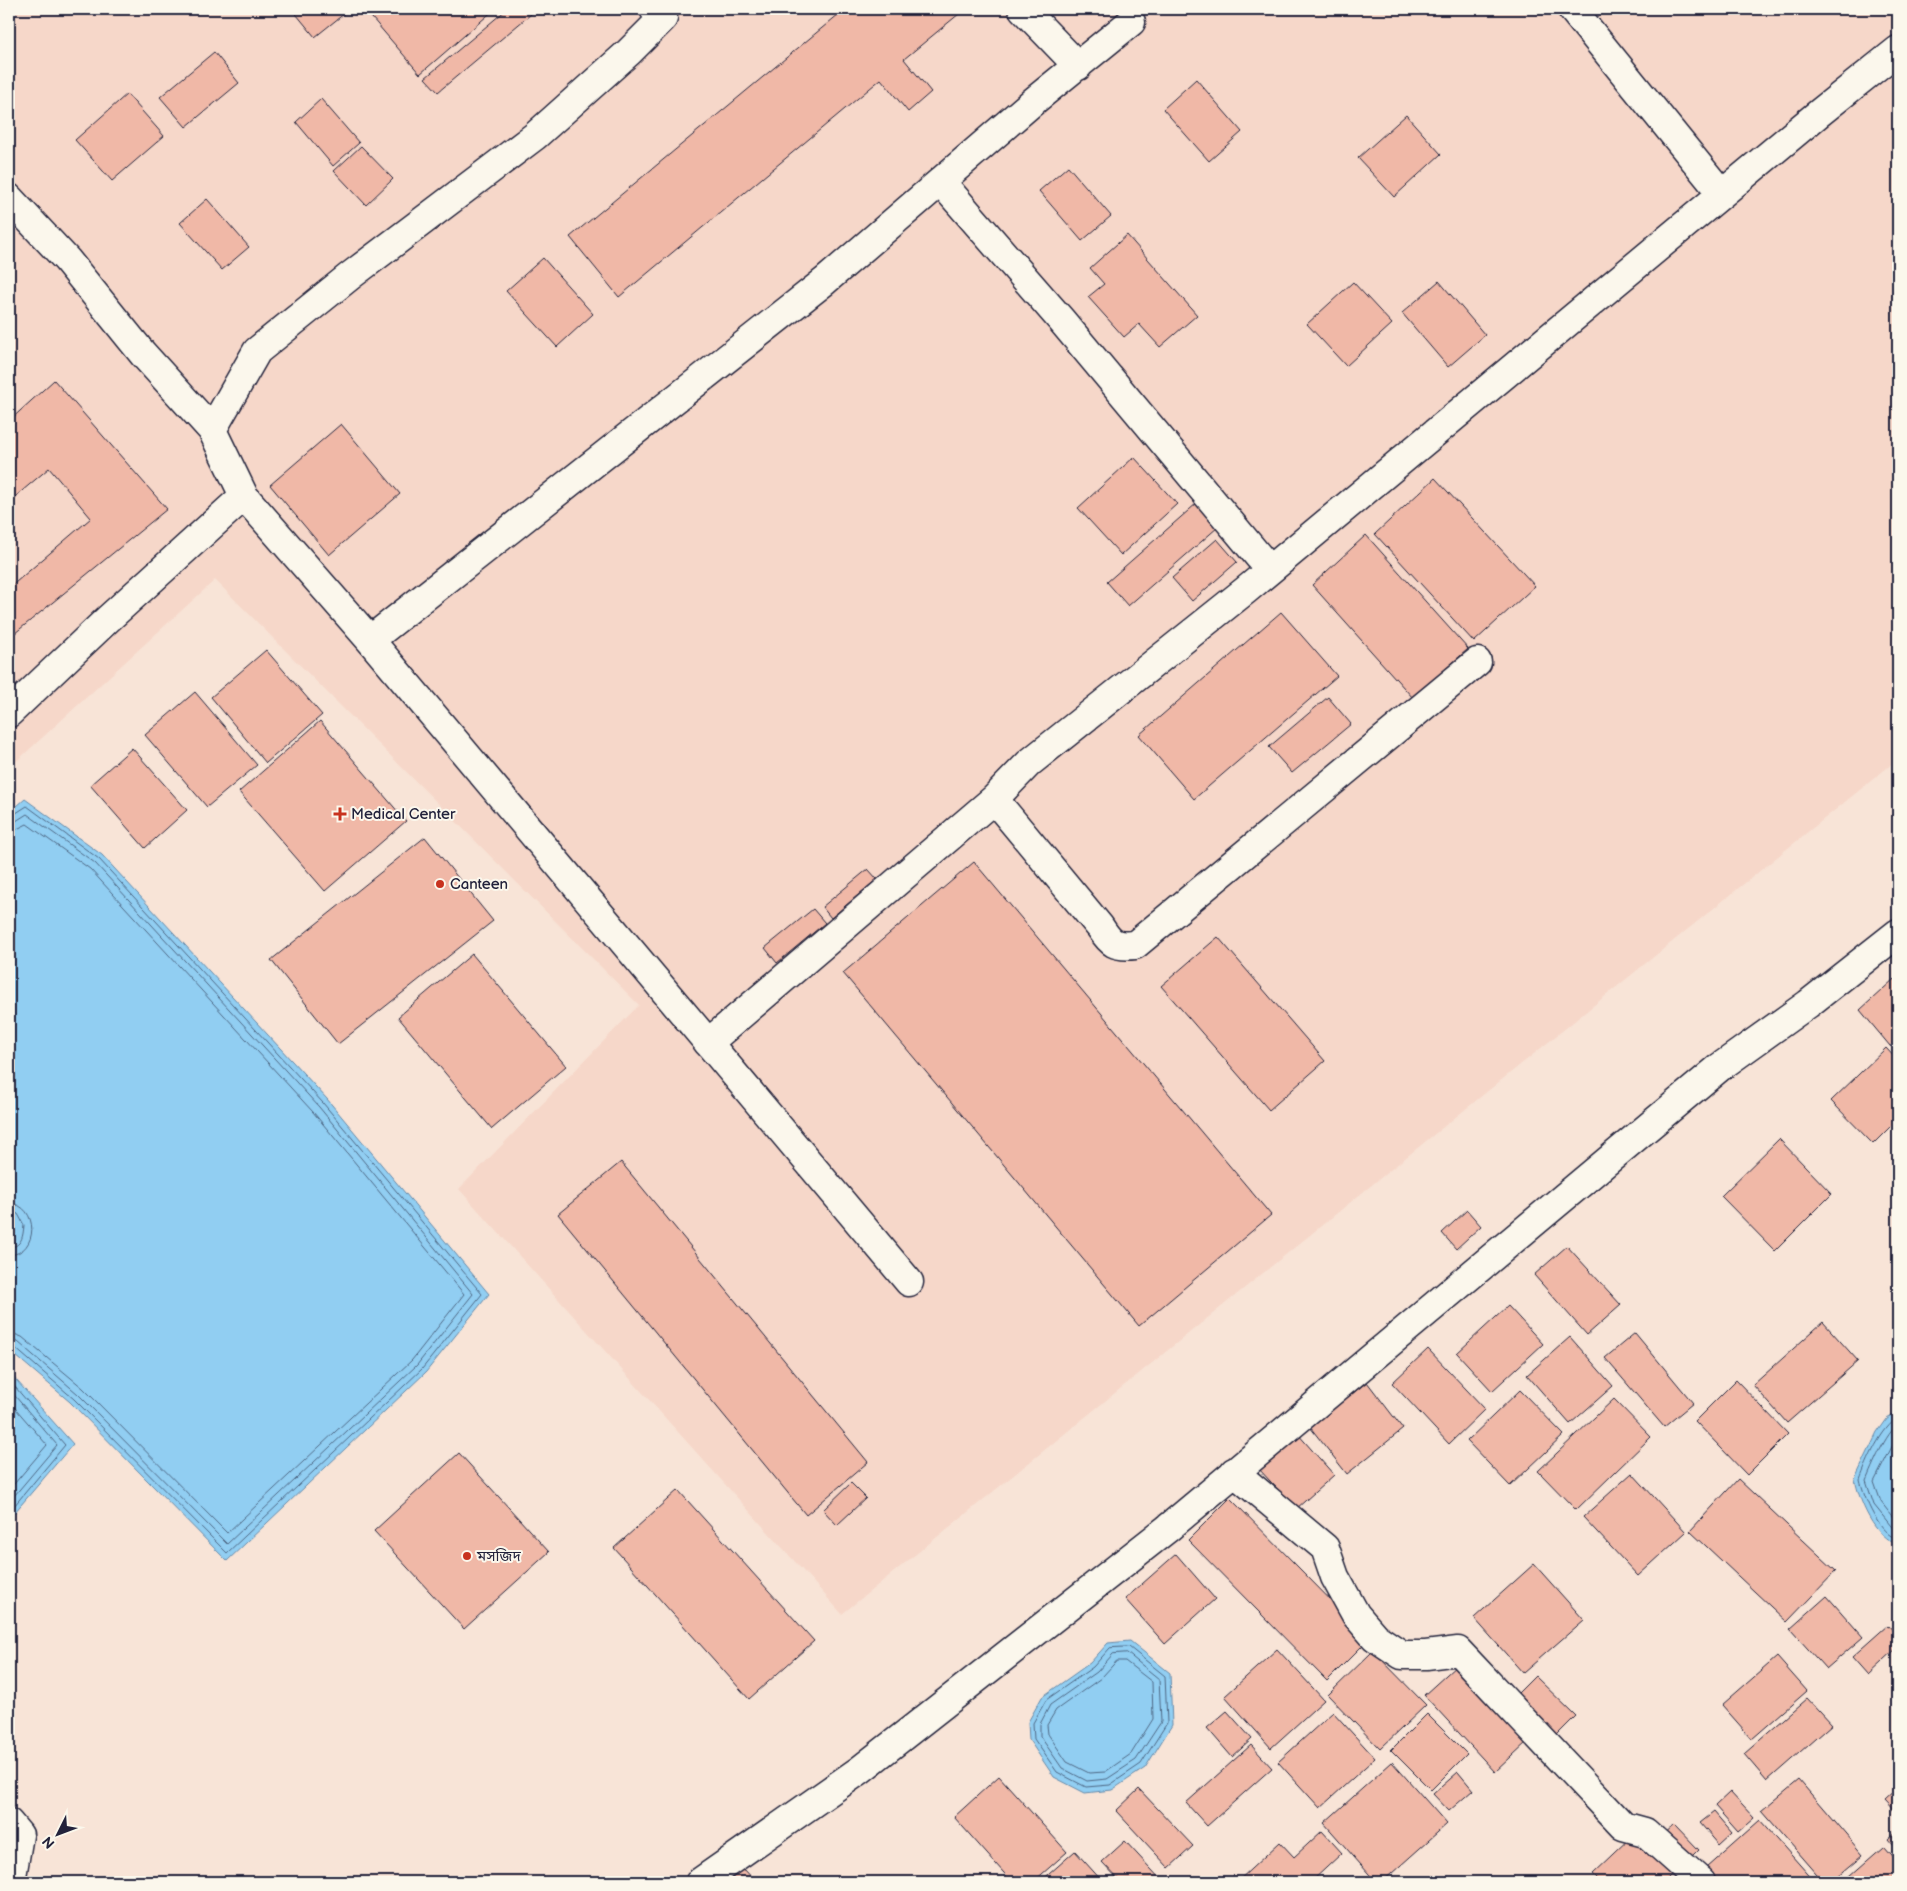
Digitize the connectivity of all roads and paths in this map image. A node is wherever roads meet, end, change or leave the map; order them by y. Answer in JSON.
{"nodes":[{"id":1,"x":1023,"y":9,"type":"edge"},
{"id":2,"x":1572,"y":9,"type":"edge"},
{"id":3,"x":664,"y":12,"type":"edge"},
{"id":4,"x":1131,"y":22,"type":"dead end"},
{"id":5,"x":1898,"y":50,"type":"edge"},
{"id":6,"x":1078,"y":66,"type":"junction"},
{"id":7,"x":941,"y":182,"type":"junction"},
{"id":8,"x":1722,"y":194,"type":"junction"},
{"id":9,"x":9,"y":198,"type":"edge"},
{"id":10,"x":212,"y":430,"type":"junction"},
{"id":11,"x":244,"y":496,"type":"junction"},
{"id":12,"x":1270,"y":570,"type":"junction"},
{"id":13,"x":370,"y":640,"type":"junction"},
{"id":14,"x":1477,"y":662,"type":"dead end"},
{"id":15,"x":9,"y":713,"type":"edge"},
{"id":16,"x":994,"y":799,"type":"junction"},
{"id":17,"x":1898,"y":933,"type":"edge"},
{"id":18,"x":708,"y":1043,"type":"junction"},
{"id":19,"x":910,"y":1282,"type":"dead end"},
{"id":20,"x":1234,"y":1472,"type":"junction"},
{"id":21,"x":9,"y":1823,"type":"edge"},
{"id":22,"x":10,"y":1882,"type":"edge"},
{"id":23,"x":700,"y":1882,"type":"edge"},
{"id":24,"x":1701,"y":1882,"type":"edge"}],
"edges":[{"from":1,"to":6,"type":"street"},
{"from":2,"to":8,"type":"street"},
{"from":3,"to":10,"type":"street"},
{"from":4,"to":6,"type":"street"},
{"from":5,"to":8,"type":"street"},
{"from":6,"to":7,"type":"street"},
{"from":7,"to":12,"type":"street"},
{"from":7,"to":13,"type":"street"},
{"from":8,"to":12,"type":"street"},
{"from":9,"to":10,"type":"street"},
{"from":10,"to":11,"type":"street"},
{"from":11,"to":13,"type":"street"},
{"from":11,"to":15,"type":"street"},
{"from":12,"to":16,"type":"street"},
{"from":13,"to":18,"type":"street"},
{"from":14,"to":16,"type":"street"},
{"from":16,"to":18,"type":"street"},
{"from":17,"to":20,"type":"street"},
{"from":18,"to":19,"type":"street"},
{"from":20,"to":23,"type":"street"},
{"from":20,"to":24,"type":"street"},
{"from":21,"to":22,"type":"street"}]}
